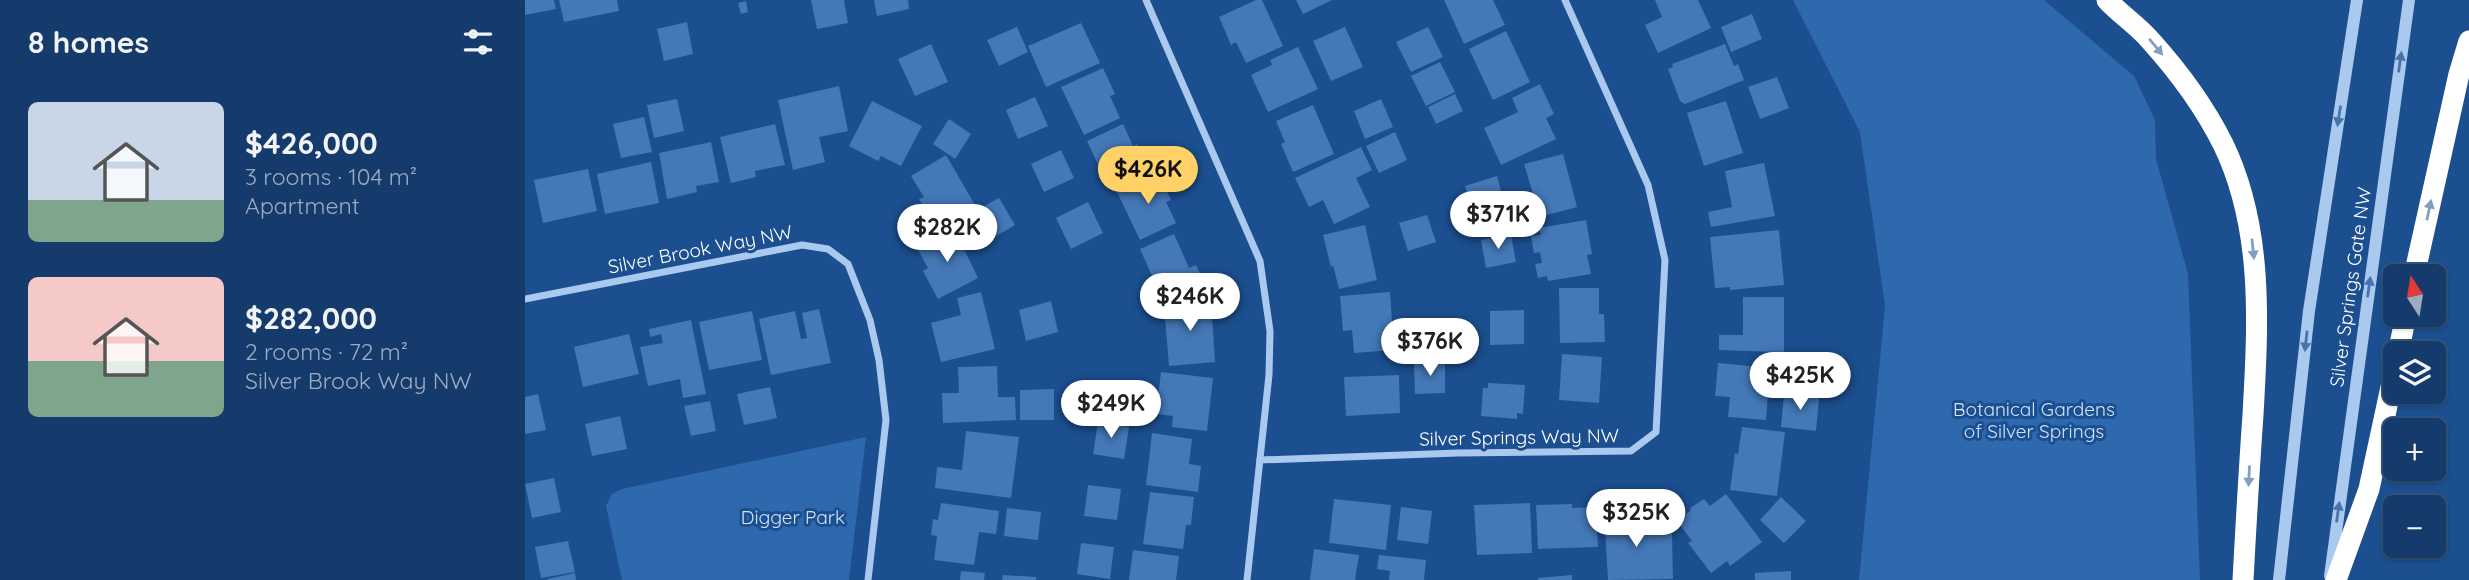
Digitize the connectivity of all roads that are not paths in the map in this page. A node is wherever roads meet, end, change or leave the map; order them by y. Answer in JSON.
{"nodes":[{"id":1,"x":1146,"y":0,"type":"edge"},
{"id":2,"x":1565,"y":0,"type":"edge"},
{"id":3,"x":2107,"y":0,"type":"edge"},
{"id":4,"x":2357,"y":0,"type":"edge"},
{"id":5,"x":2409,"y":0,"type":"edge"},
{"id":6,"x":2469,"y":41,"type":"edge"},
{"id":7,"x":2417,"y":264,"type":"edge"},
{"id":8,"x":525,"y":299,"type":"edge"},
{"id":9,"x":2387,"y":404,"type":"edge"},
{"id":10,"x":1260,"y":460,"type":"junction"},
{"id":11,"x":868,"y":580,"type":"edge"},
{"id":12,"x":1247,"y":580,"type":"edge"},
{"id":13,"x":2243,"y":580,"type":"edge"},
{"id":14,"x":2279,"y":580,"type":"edge"},
{"id":15,"x":2329,"y":580,"type":"edge"},
{"id":16,"x":2336,"y":580,"type":"edge"}],
"edges":[{"from":1,"to":10,"type":"street"},
{"from":2,"to":10,"type":"street","name":"Silver Springs Way NW"},
{"from":3,"to":13,"type":"highway","one_way":true},
{"from":4,"to":14,"type":"street","name":"Silver Springs Gate NW","one_way":true},
{"from":15,"to":5,"type":"street","name":"Silver Springs Gate NW","one_way":true},
{"from":7,"to":6,"type":"highway","one_way":true},
{"from":8,"to":11,"type":"street","name":"Silver Brook Way NW"},
{"from":9,"to":16,"type":"highway"},
{"from":10,"to":12,"type":"street"}]}
